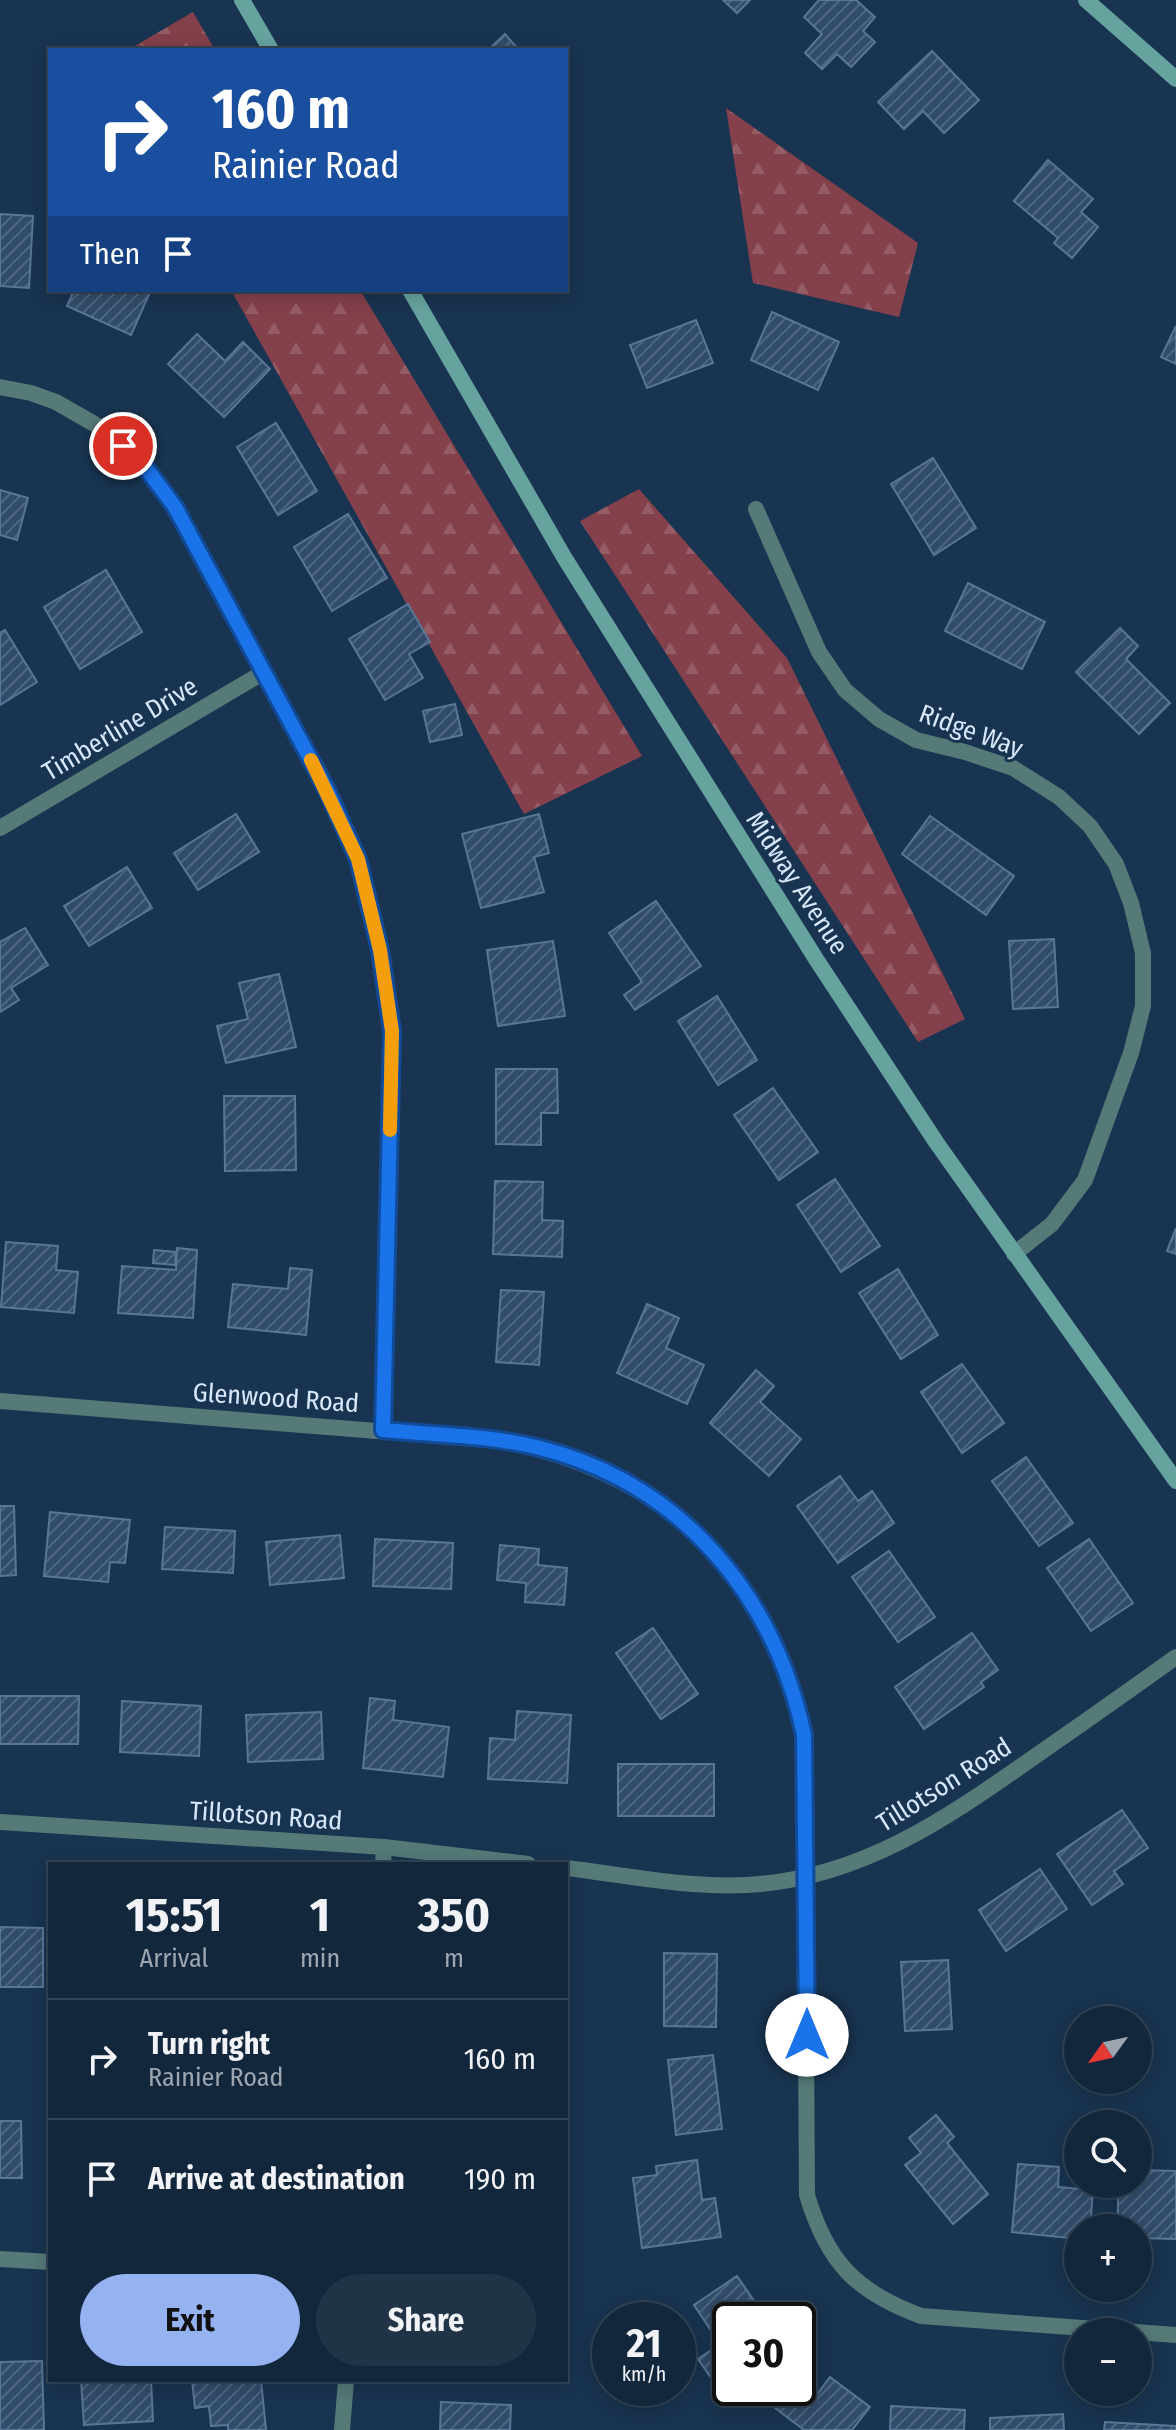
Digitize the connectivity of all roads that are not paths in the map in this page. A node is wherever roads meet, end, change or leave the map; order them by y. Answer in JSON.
{"nodes":[{"id":1,"x":242,"y":0,"type":"edge"},
{"id":2,"x":1086,"y":0,"type":"edge"},
{"id":3,"x":270,"y":48,"type":"edge"},
{"id":4,"x":1176,"y":79,"type":"edge"},
{"id":5,"x":411,"y":292,"type":"edge"},
{"id":6,"x":0,"y":387,"type":"edge"},
{"id":7,"x":756,"y":509,"type":"dead end"},
{"id":8,"x":264,"y":672,"type":"junction"},
{"id":9,"x":0,"y":828,"type":"edge"},
{"id":10,"x":1014,"y":1254,"type":"junction"},
{"id":11,"x":0,"y":1401,"type":"edge"},
{"id":12,"x":383,"y":1430,"type":"junction"},
{"id":13,"x":1176,"y":1481,"type":"edge"},
{"id":14,"x":1176,"y":1657,"type":"edge"},
{"id":15,"x":0,"y":1822,"type":"edge"},
{"id":16,"x":383,"y":1856,"type":"edge"},
{"id":17,"x":492,"y":1862,"type":"edge"},
{"id":18,"x":568,"y":1868,"type":"edge"},
{"id":19,"x":807,"y":1875,"type":"junction"},
{"id":20,"x":0,"y":2259,"type":"edge"},
{"id":21,"x":48,"y":2262,"type":"edge"},
{"id":22,"x":1176,"y":2335,"type":"edge"},
{"id":23,"x":346,"y":2382,"type":"edge"},
{"id":24,"x":342,"y":2430,"type":"edge"}],
"edges":[{"from":1,"to":3,"type":"main road"},
{"from":2,"to":4,"type":"main road"},
{"from":5,"to":10,"type":"main road","name":"Midway Avenue"},
{"from":6,"to":8,"type":"street"},
{"from":7,"to":10,"type":"street","name":"Ridge Way"},
{"from":8,"to":9,"type":"street","name":"Timberline Drive"},
{"from":8,"to":12,"type":"street"},
{"from":10,"to":13,"type":"main road","name":"Midway Avenue"},
{"from":11,"to":12,"type":"street","name":"Glenwood Road"},
{"from":12,"to":19,"type":"street","name":"Glenwood Road"},
{"from":14,"to":19,"type":"street","name":"Tillotson Road"},
{"from":15,"to":16,"type":"street","name":"Tillotson Road"},
{"from":16,"to":17,"type":"street","name":"Tillotson Road"},
{"from":18,"to":19,"type":"street","name":"Tillotson Road"},
{"from":19,"to":22,"type":"street","name":"Glenwood Road"},
{"from":20,"to":21,"type":"street"},
{"from":23,"to":24,"type":"street"}]}
